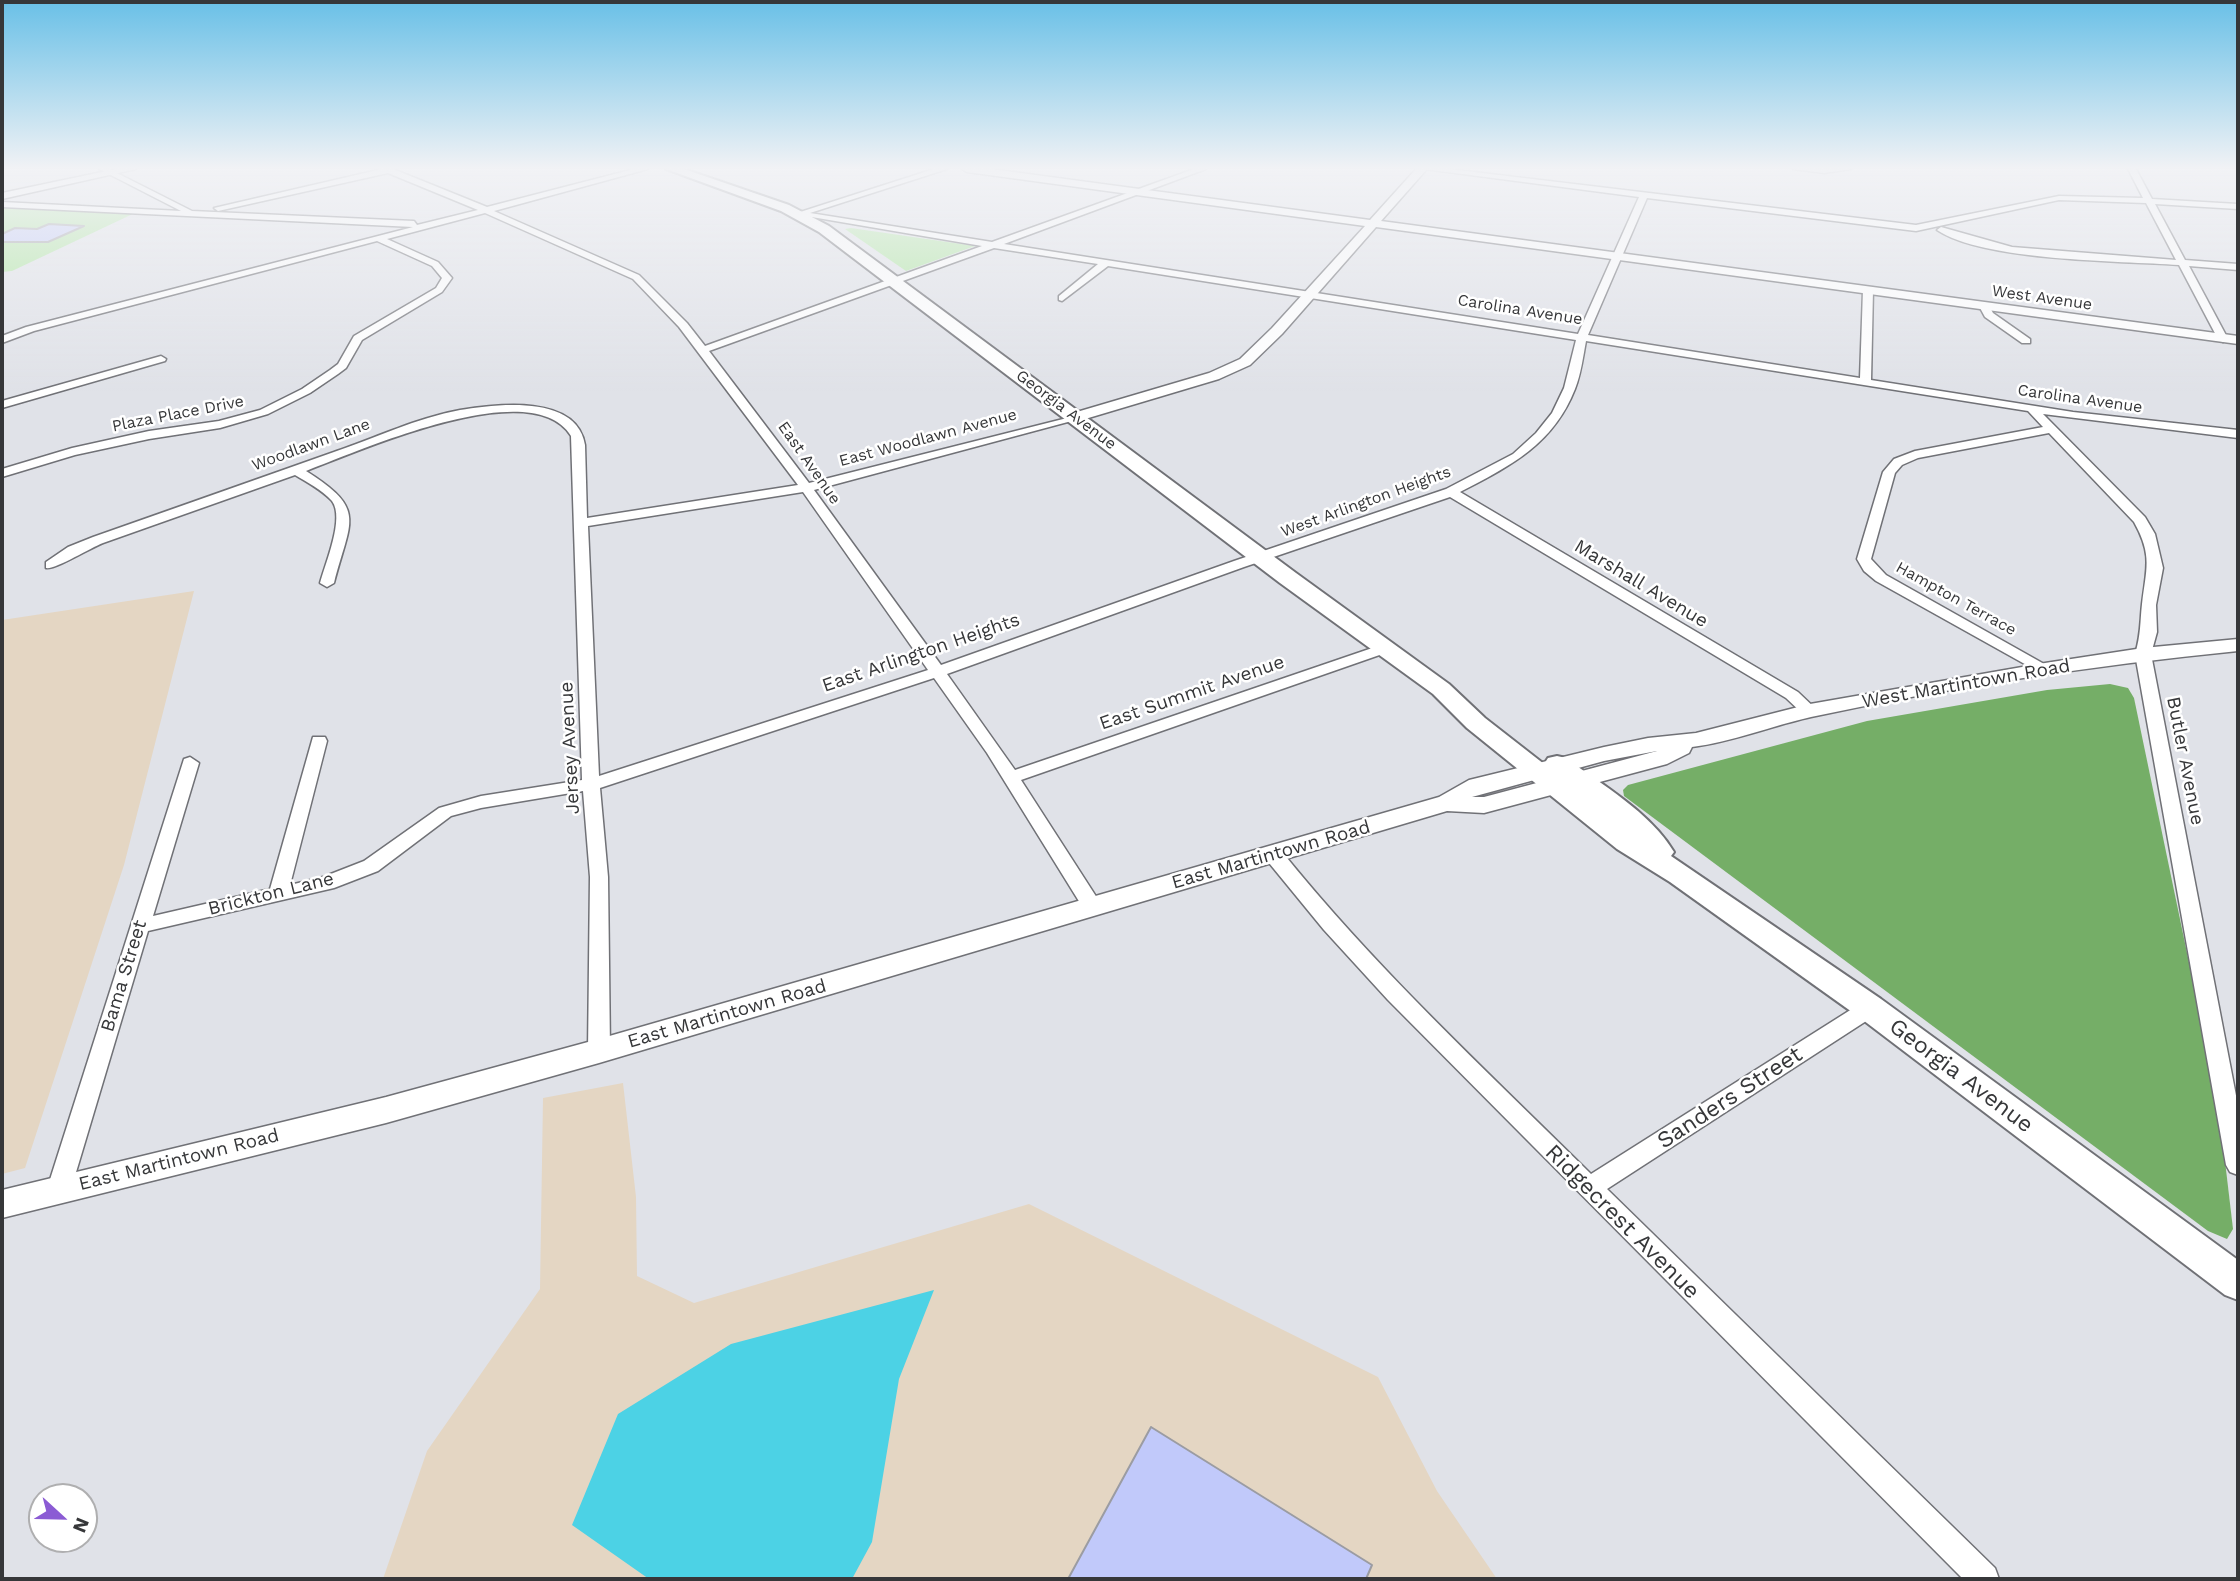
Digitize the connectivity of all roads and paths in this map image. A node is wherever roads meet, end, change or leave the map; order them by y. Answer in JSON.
{"nodes":[{"id":1,"x":365,"y":243,"type":"edge"},
{"id":2,"x":388,"y":243,"type":"edge"},
{"id":3,"x":559,"y":243,"type":"edge"},
{"id":4,"x":842,"y":243,"type":"edge"},
{"id":5,"x":990,"y":243,"type":"edge"},
{"id":6,"x":1001,"y":243,"type":"edge"},
{"id":7,"x":1356,"y":243,"type":"edge"},
{"id":8,"x":1515,"y":243,"type":"edge"},
{"id":9,"x":1623,"y":243,"type":"edge"},
{"id":10,"x":1980,"y":243,"type":"edge"},
{"id":11,"x":2171,"y":243,"type":"edge"},
{"id":12,"x":998,"y":244,"type":"junction"},
{"id":13,"x":1616,"y":257,"type":"junction"},
{"id":14,"x":1108,"y":261,"type":"junction"},
{"id":15,"x":2181,"y":262,"type":"junction"},
{"id":16,"x":2238,"y":267,"type":"edge"},
{"id":17,"x":894,"y":282,"type":"junction"},
{"id":18,"x":1868,"y":290,"type":"junction"},
{"id":19,"x":1311,"y":293,"type":"junction"},
{"id":20,"x":1062,"y":298,"type":"dead end"},
{"id":21,"x":1984,"y":306,"type":"junction"},
{"id":22,"x":1582,"y":336,"type":"junction"},
{"id":23,"x":2223,"y":338,"type":"junction"},
{"id":24,"x":2,"y":340,"type":"edge"},
{"id":25,"x":2238,"y":340,"type":"edge"},
{"id":26,"x":2026,"y":341,"type":"dead end"},
{"id":27,"x":703,"y":350,"type":"junction"},
{"id":28,"x":161,"y":359,"type":"dead end"},
{"id":29,"x":1865,"y":381,"type":"junction"},
{"id":30,"x":2,"y":405,"type":"edge"},
{"id":31,"x":2031,"y":408,"type":"junction"},
{"id":32,"x":1075,"y":417,"type":"junction"},
{"id":33,"x":2051,"y":429,"type":"junction"},
{"id":34,"x":2238,"y":434,"type":"edge"},
{"id":35,"x":578,"y":444,"type":"joint"},
{"id":36,"x":295,"y":469,"type":"junction"},
{"id":37,"x":2,"y":473,"type":"edge"},
{"id":38,"x":805,"y":488,"type":"junction"},
{"id":39,"x":1451,"y":492,"type":"junction"},
{"id":40,"x":582,"y":523,"type":"junction"},
{"id":41,"x":1262,"y":557,"type":"junction"},
{"id":42,"x":51,"y":565,"type":"dead end"},
{"id":43,"x":327,"y":583,"type":"dead end"},
{"id":44,"x":2238,"y":645,"type":"edge"},
{"id":45,"x":1386,"y":648,"type":"junction"},
{"id":46,"x":2143,"y":654,"type":"junction"},
{"id":47,"x":2045,"y":669,"type":"junction"},
{"id":48,"x":936,"y":672,"type":"junction"},
{"id":49,"x":1810,"y":711,"type":"junction"},
{"id":50,"x":319,"y":741,"type":"dead end"},
{"id":51,"x":190,"y":763,"type":"dead end"},
{"id":52,"x":1558,"y":776,"type":"junction"},
{"id":53,"x":1011,"y":777,"type":"junction"},
{"id":54,"x":592,"y":784,"type":"junction"},
{"id":55,"x":1272,"y":853,"type":"junction"},
{"id":56,"x":278,"y":892,"type":"junction"},
{"id":57,"x":1092,"y":906,"type":"junction"},
{"id":58,"x":140,"y":926,"type":"junction"},
{"id":59,"x":1870,"y":1008,"type":"junction"},
{"id":60,"x":599,"y":1051,"type":"junction"},
{"id":61,"x":2238,"y":1165,"type":"edge"},
{"id":62,"x":1589,"y":1188,"type":"junction"},
{"id":63,"x":59,"y":1189,"type":"junction"},
{"id":64,"x":2,"y":1204,"type":"edge"},
{"id":65,"x":2238,"y":1282,"type":"edge"},
{"id":66,"x":1984,"y":1579,"type":"edge"}],
"edges":[{"from":1,"to":24,"type":"street"},
{"from":2,"to":37,"type":"street","name":"Plaza Place Drive"},
{"from":3,"to":27,"type":"street","name":"East Avenue"},
{"from":4,"to":17,"type":"main road","name":"Georgia Avenue"},
{"from":5,"to":12,"type":"street","name":"Carolina Avenue"},
{"from":6,"to":12,"type":"street"},
{"from":7,"to":19,"type":"street"},
{"from":8,"to":13,"type":"street","name":"West Avenue"},
{"from":9,"to":13,"type":"street","name":"West Arlington Heights"},
{"from":10,"to":15,"type":"street"},
{"from":11,"to":15,"type":"street"},
{"from":12,"to":14,"type":"street","name":"Carolina Avenue"},
{"from":12,"to":17,"type":"street"},
{"from":13,"to":18,"type":"street","name":"West Avenue"},
{"from":13,"to":22,"type":"street","name":"West Arlington Heights"},
{"from":14,"to":19,"type":"street","name":"Carolina Avenue"},
{"from":14,"to":20,"type":"street"},
{"from":15,"to":16,"type":"street"},
{"from":15,"to":23,"type":"street"},
{"from":17,"to":27,"type":"street"},
{"from":17,"to":32,"type":"main road","name":"Georgia Avenue"},
{"from":18,"to":21,"type":"street","name":"West Avenue"},
{"from":18,"to":29,"type":"street"},
{"from":19,"to":22,"type":"street","name":"Carolina Avenue"},
{"from":19,"to":32,"type":"street"},
{"from":21,"to":23,"type":"street","name":"West Avenue"},
{"from":21,"to":26,"type":"street"},
{"from":22,"to":29,"type":"street","name":"Carolina Avenue"},
{"from":22,"to":39,"type":"street","name":"West Arlington Heights"},
{"from":23,"to":25,"type":"street","name":"West Avenue"},
{"from":27,"to":38,"type":"street","name":"East Avenue"},
{"from":28,"to":30,"type":"street"},
{"from":29,"to":31,"type":"street","name":"Carolina Avenue"},
{"from":31,"to":33,"type":"street","name":"Butler Avenue"},
{"from":31,"to":34,"type":"street","name":"Carolina Avenue"},
{"from":32,"to":38,"type":"street","name":"East Woodlawn Avenue"},
{"from":32,"to":41,"type":"main road","name":"Georgia Avenue"},
{"from":33,"to":46,"type":"street","name":"Butler Avenue"},
{"from":33,"to":47,"type":"street","name":"Hampton Terrace"},
{"from":35,"to":36,"type":"street","name":"Woodlawn Lane"},
{"from":35,"to":40,"type":"street","name":"Jersey Avenue"},
{"from":36,"to":42,"type":"street","name":"Woodlawn Lane"},
{"from":36,"to":43,"type":"street"},
{"from":38,"to":40,"type":"street","name":"East Woodlawn Avenue"},
{"from":38,"to":48,"type":"street","name":"East Avenue"},
{"from":39,"to":41,"type":"street","name":"West Arlington Heights"},
{"from":39,"to":49,"type":"street","name":"Marshall Avenue"},
{"from":40,"to":54,"type":"street","name":"Jersey Avenue"},
{"from":41,"to":45,"type":"main road","name":"Georgia Avenue"},
{"from":41,"to":48,"type":"street","name":"East Arlington Heights"},
{"from":44,"to":46,"type":"street","name":"West Martintown Road"},
{"from":45,"to":52,"type":"main road","name":"Georgia Avenue"},
{"from":45,"to":53,"type":"street","name":"East Summit Avenue"},
{"from":46,"to":47,"type":"street","name":"West Martintown Road"},
{"from":46,"to":61,"type":"street","name":"Butler Avenue"},
{"from":47,"to":49,"type":"street","name":"West Martintown Road"},
{"from":48,"to":53,"type":"street","name":"East Avenue"},
{"from":48,"to":54,"type":"street","name":"East Arlington Heights"},
{"from":49,"to":52,"type":"street","name":"West Martintown Road"},
{"from":50,"to":56,"type":"street"},
{"from":51,"to":58,"type":"street","name":"Bama Street"},
{"from":52,"to":55,"type":"street","name":"East Martintown Road"},
{"from":52,"to":59,"type":"main road","name":"Georgia Avenue"},
{"from":53,"to":57,"type":"street","name":"East Avenue"},
{"from":54,"to":56,"type":"street","name":"Brickton Lane"},
{"from":54,"to":60,"type":"street","name":"Jersey Avenue"},
{"from":55,"to":57,"type":"street","name":"East Martintown Road"},
{"from":55,"to":62,"type":"street","name":"Ridgecrest Avenue"},
{"from":56,"to":58,"type":"street","name":"Brickton Lane"},
{"from":57,"to":60,"type":"street","name":"East Martintown Road"},
{"from":58,"to":63,"type":"street","name":"Bama Street"},
{"from":59,"to":62,"type":"street","name":"Sanders Street"},
{"from":59,"to":65,"type":"main road","name":"Georgia Avenue"},
{"from":60,"to":63,"type":"street","name":"East Martintown Road"},
{"from":62,"to":66,"type":"street","name":"Ridgecrest Avenue"},
{"from":63,"to":64,"type":"street","name":"East Martintown Road"}]}
